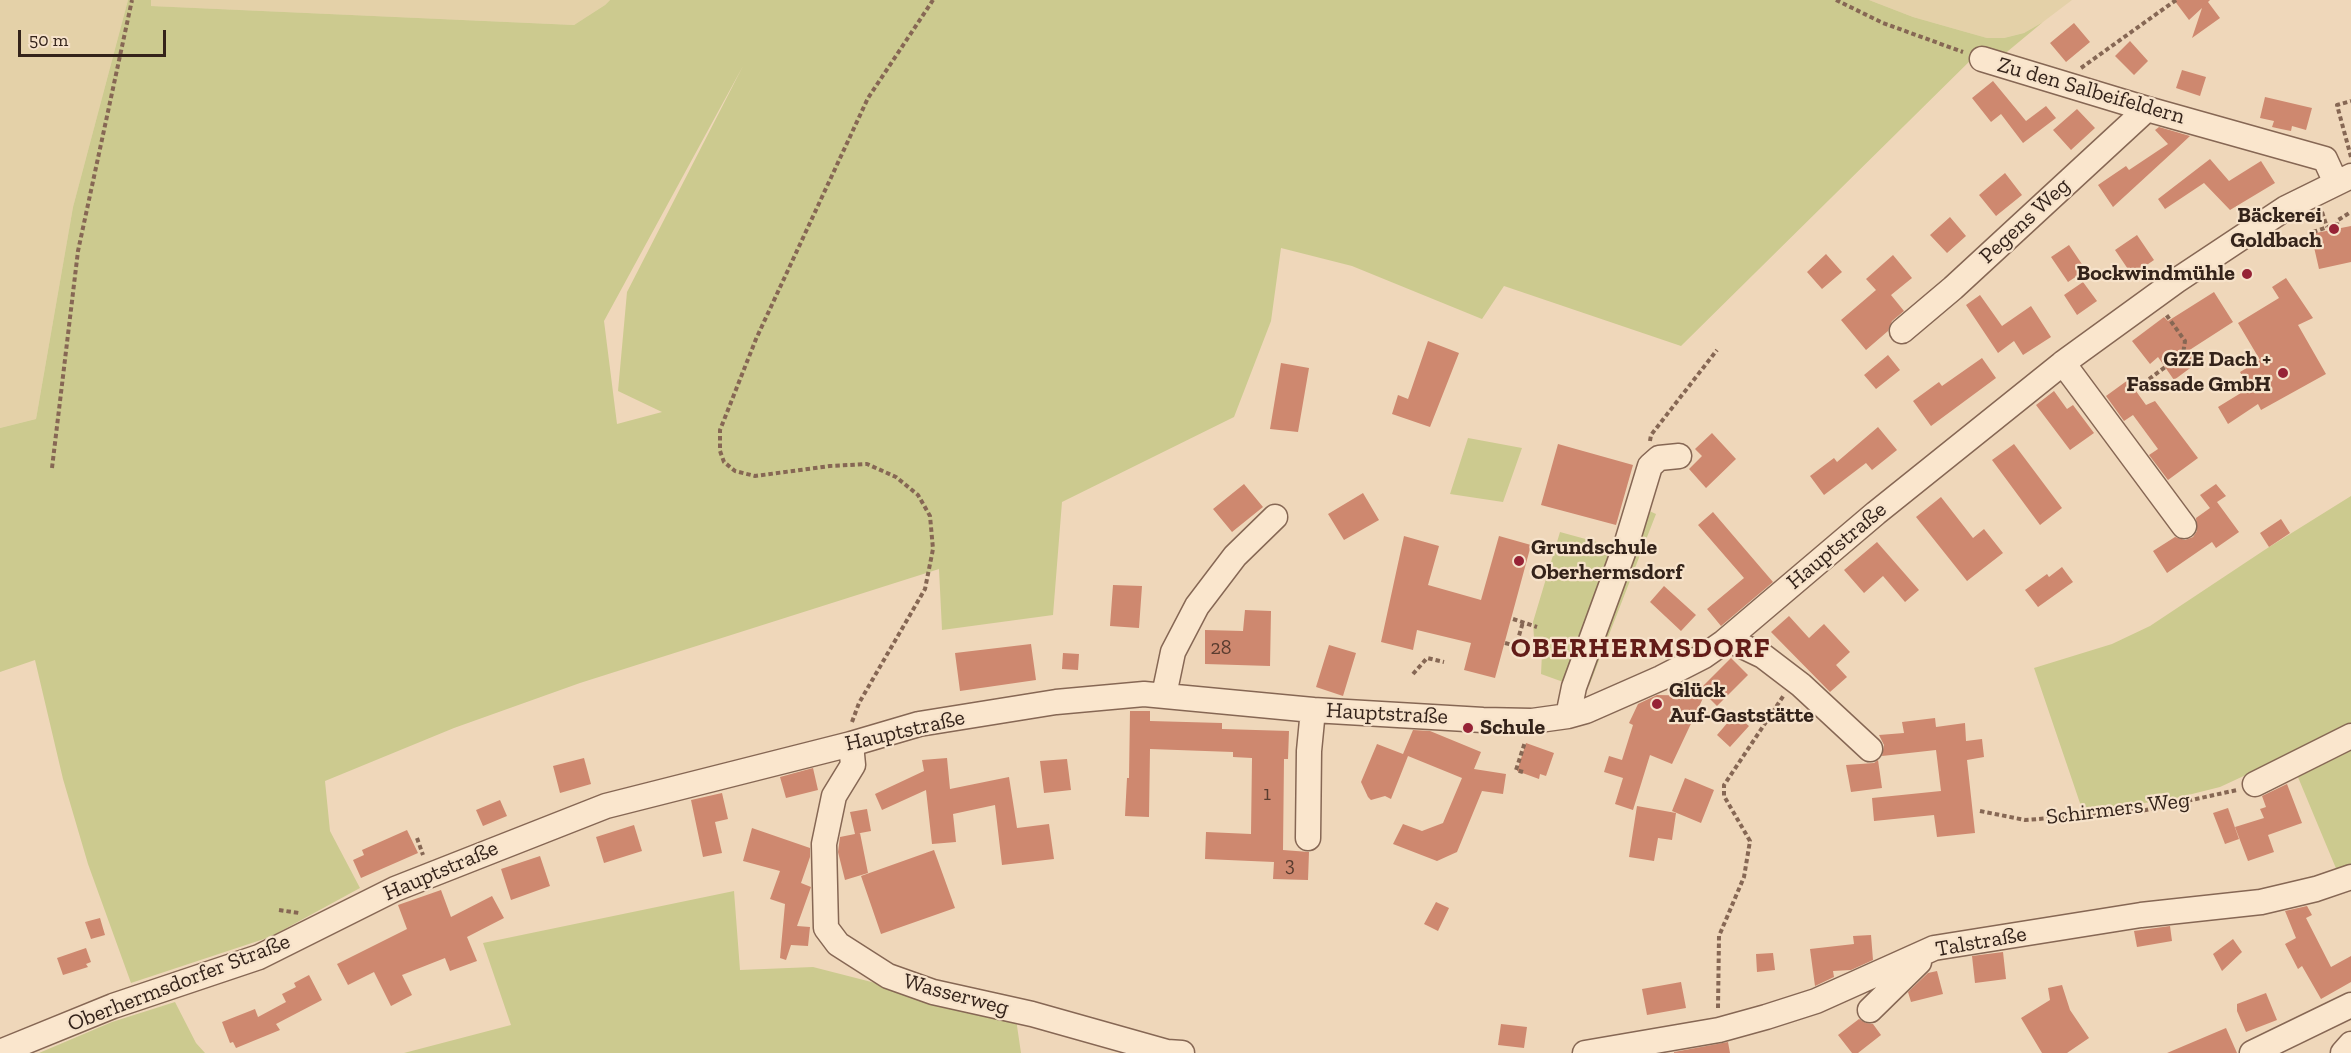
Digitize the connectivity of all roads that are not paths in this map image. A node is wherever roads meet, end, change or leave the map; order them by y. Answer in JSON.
{"nodes":[{"id":1,"x":1982,"y":59,"type":"road end"},
{"id":2,"x":2146,"y":109,"type":"junction"},
{"id":3,"x":2348,"y":174,"type":"edge"},
{"id":4,"x":1902,"y":331,"type":"dead end"},
{"id":5,"x":2063,"y":363,"type":"junction"},
{"id":6,"x":1679,"y":456,"type":"dead end"},
{"id":7,"x":1275,"y":518,"type":"dead end"},
{"id":8,"x":2184,"y":526,"type":"dead end"},
{"id":9,"x":1732,"y":635,"type":"junction"},
{"id":10,"x":1164,"y":695,"type":"junction"},
{"id":11,"x":1313,"y":710,"type":"junction"},
{"id":12,"x":1568,"y":716,"type":"junction"},
{"id":13,"x":2351,"y":736,"type":"edge"},
{"id":14,"x":850,"y":744,"type":"junction"},
{"id":15,"x":1870,"y":749,"type":"dead end"},
{"id":16,"x":2255,"y":784,"type":"road end"},
{"id":17,"x":1308,"y":838,"type":"dead end"},
{"id":18,"x":2351,"y":877,"type":"edge"},
{"id":19,"x":356,"y":908,"type":"joint"},
{"id":20,"x":1934,"y":948,"type":"junction"},
{"id":21,"x":2351,"y":1005,"type":"edge"},
{"id":22,"x":1870,"y":1010,"type":"dead end"},
{"id":23,"x":2351,"y":1044,"type":"edge"},
{"id":24,"x":0,"y":1052,"type":"edge"},
{"id":25,"x":1182,"y":1053,"type":"edge"},
{"id":26,"x":1585,"y":1053,"type":"edge"},
{"id":27,"x":2252,"y":1053,"type":"edge"},
{"id":28,"x":2343,"y":1053,"type":"edge"}],
"edges":[{"from":1,"to":2,"type":"street","name":"Zu den Salbeifeldern"},
{"from":2,"to":3,"type":"street","name":"Zu den Salbeifeldern"},
{"from":2,"to":4,"type":"street","name":"Pegens Weg"},
{"from":3,"to":5,"type":"street","name":"Hauptstraße"},
{"from":5,"to":8,"type":"street"},
{"from":5,"to":9,"type":"street","name":"Hauptstraße"},
{"from":6,"to":12,"type":"street"},
{"from":7,"to":10,"type":"street"},
{"from":9,"to":12,"type":"street","name":"Hauptstraße"},
{"from":9,"to":15,"type":"street"},
{"from":10,"to":11,"type":"street","name":"Hauptstraße"},
{"from":10,"to":14,"type":"street","name":"Hauptstraße"},
{"from":11,"to":12,"type":"street","name":"Hauptstraße"},
{"from":11,"to":17,"type":"street"},
{"from":13,"to":16,"type":"street"},
{"from":14,"to":19,"type":"street","name":"Hauptstraße"},
{"from":14,"to":25,"type":"street","name":"Wasserweg"},
{"from":18,"to":20,"type":"street","name":"Talstraße"},
{"from":19,"to":24,"type":"street","name":"Oberhermsdorfer Straße"},
{"from":20,"to":22,"type":"street"},
{"from":20,"to":26,"type":"street","name":"Talstraße"},
{"from":21,"to":27,"type":"street"},
{"from":23,"to":28,"type":"street"}]}
